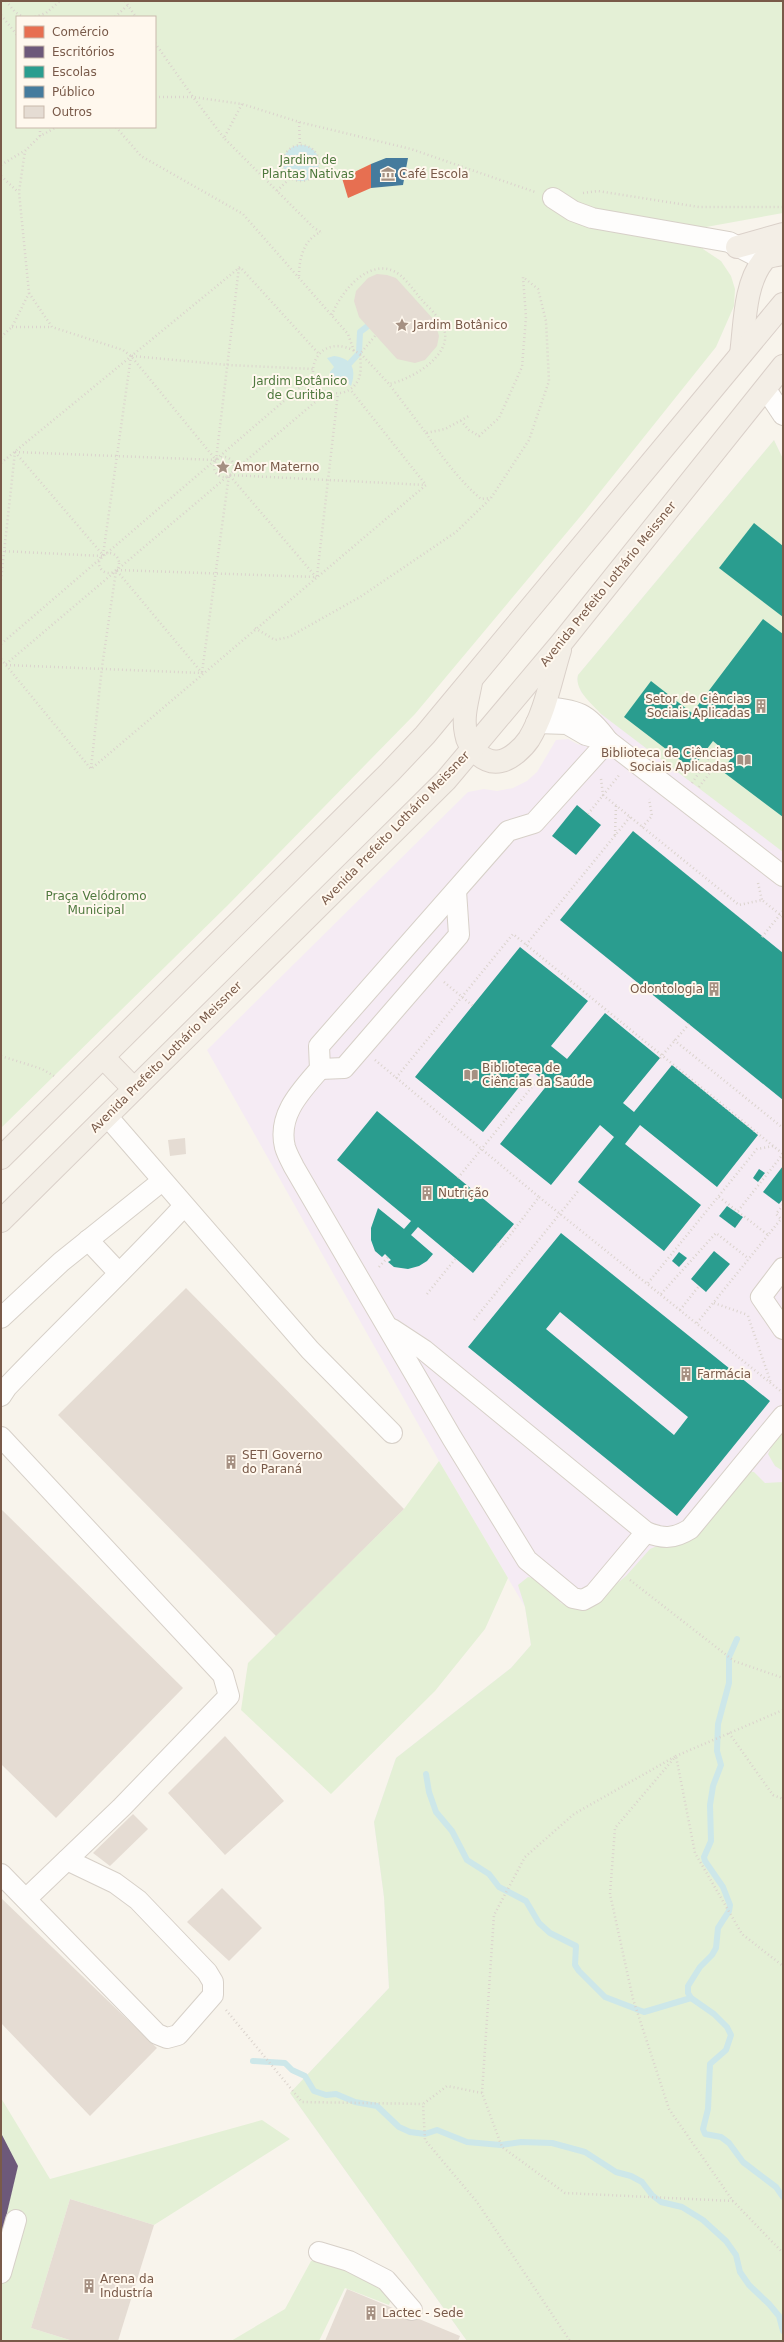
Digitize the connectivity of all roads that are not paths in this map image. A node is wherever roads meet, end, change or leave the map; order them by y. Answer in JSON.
{"nodes":[{"id":1,"x":553,"y":198,"type":"road end"},
{"id":2,"x":783,"y":234,"type":"edge"},
{"id":3,"x":737,"y":247,"type":"junction"},
{"id":4,"x":773,"y":257,"type":"edge"},
{"id":5,"x":783,"y":304,"type":"edge"},
{"id":6,"x":741,"y":354,"type":"junction"},
{"id":7,"x":783,"y":366,"type":"edge"},
{"id":8,"x":765,"y":388,"type":"junction"},
{"id":9,"x":783,"y":415,"type":"edge"},
{"id":10,"x":563,"y":641,"type":"junction"},
{"id":11,"x":471,"y":681,"type":"junction"},
{"id":12,"x":539,"y":715,"type":"junction"},
{"id":13,"x":608,"y":741,"type":"junction"},
{"id":14,"x":473,"y":749,"type":"junction"},
{"id":15,"x":783,"y":876,"type":"edge"},
{"id":16,"x":456,"y":891,"type":"junction"},
{"id":17,"x":103,"y":1057,"type":"junction"},
{"id":18,"x":320,"y":1069,"type":"junction"},
{"id":19,"x":134,"y":1089,"type":"junction"},
{"id":20,"x":107,"y":1116,"type":"junction"},
{"id":21,"x":1,"y":1158,"type":"edge"},
{"id":22,"x":162,"y":1181,"type":"junction"},
{"id":23,"x":184,"y":1206,"type":"junction"},
{"id":24,"x":1,"y":1221,"type":"edge"},
{"id":25,"x":88,"y":1240,"type":"junction"},
{"id":26,"x":783,"y":1268,"type":"edge"},
{"id":27,"x":119,"y":1273,"type":"junction"},
{"id":28,"x":1,"y":1318,"type":"edge"},
{"id":29,"x":389,"y":1327,"type":"junction"},
{"id":30,"x":783,"y":1329,"type":"edge"},
{"id":31,"x":3,"y":1388,"type":"edge"},
{"id":32,"x":783,"y":1416,"type":"edge"},
{"id":33,"x":392,"y":1433,"type":"dead end"},
{"id":34,"x":1,"y":1437,"type":"edge"},
{"id":35,"x":646,"y":1532,"type":"junction"},
{"id":36,"x":67,"y":1860,"type":"junction"},
{"id":37,"x":1,"y":1874,"type":"edge"},
{"id":38,"x":26,"y":1899,"type":"junction"},
{"id":39,"x":16,"y":2220,"type":"dead end"},
{"id":40,"x":320,"y":2252,"type":"dead end"},
{"id":41,"x":1,"y":2273,"type":"edge"},
{"id":42,"x":412,"y":2310,"type":"dead end"}],
"edges":[{"from":1,"to":3,"type":"lane"},
{"from":2,"to":3,"type":"main road"},
{"from":3,"to":4,"type":"lane"},
{"from":4,"to":6,"type":"main road"},
{"from":5,"to":6,"type":"main road"},
{"from":6,"to":11,"type":"main road"},
{"from":7,"to":8,"type":"main road","name":"Avenida Prefeito Lothário Meissner"},
{"from":8,"to":9,"type":"lane"},
{"from":8,"to":10,"type":"main road","name":"Avenida Prefeito Lothário Meissner"},
{"from":10,"to":12,"type":"main road"},
{"from":10,"to":14,"type":"main road","name":"Avenida Prefeito Lothário Meissner"},
{"from":11,"to":14,"type":"main road"},
{"from":11,"to":17,"type":"main road"},
{"from":12,"to":13,"type":"lane"},
{"from":12,"to":14,"type":"main road"},
{"from":13,"to":15,"type":"lane"},
{"from":13,"to":16,"type":"lane"},
{"from":14,"to":19,"type":"main road","name":"Avenida Prefeito Lothário Meissner"},
{"from":16,"to":18,"type":"lane"},
{"from":16,"to":18,"type":"lane"},
{"from":17,"to":19,"type":"main road"},
{"from":17,"to":21,"type":"main road"},
{"from":18,"to":29,"type":"lane"},
{"from":19,"to":20,"type":"main road","name":"Avenida Prefeito Lothário Meissner"},
{"from":20,"to":22,"type":"lane"},
{"from":20,"to":24,"type":"main road","name":"Avenida Prefeito Lothário Meissner"},
{"from":22,"to":23,"type":"lane"},
{"from":22,"to":25,"type":"lane"},
{"from":23,"to":27,"type":"lane"},
{"from":23,"to":33,"type":"lane"},
{"from":25,"to":27,"type":"lane"},
{"from":25,"to":28,"type":"lane"},
{"from":26,"to":30,"type":"lane"},
{"from":27,"to":31,"type":"lane"},
{"from":29,"to":35,"type":"lane"},
{"from":29,"to":35,"type":"lane"},
{"from":32,"to":35,"type":"lane"},
{"from":34,"to":36,"type":"lane"},
{"from":36,"to":38,"type":"lane"},
{"from":36,"to":38,"type":"lane"},
{"from":37,"to":38,"type":"lane"},
{"from":39,"to":41,"type":"lane"},
{"from":40,"to":42,"type":"lane"}]}
